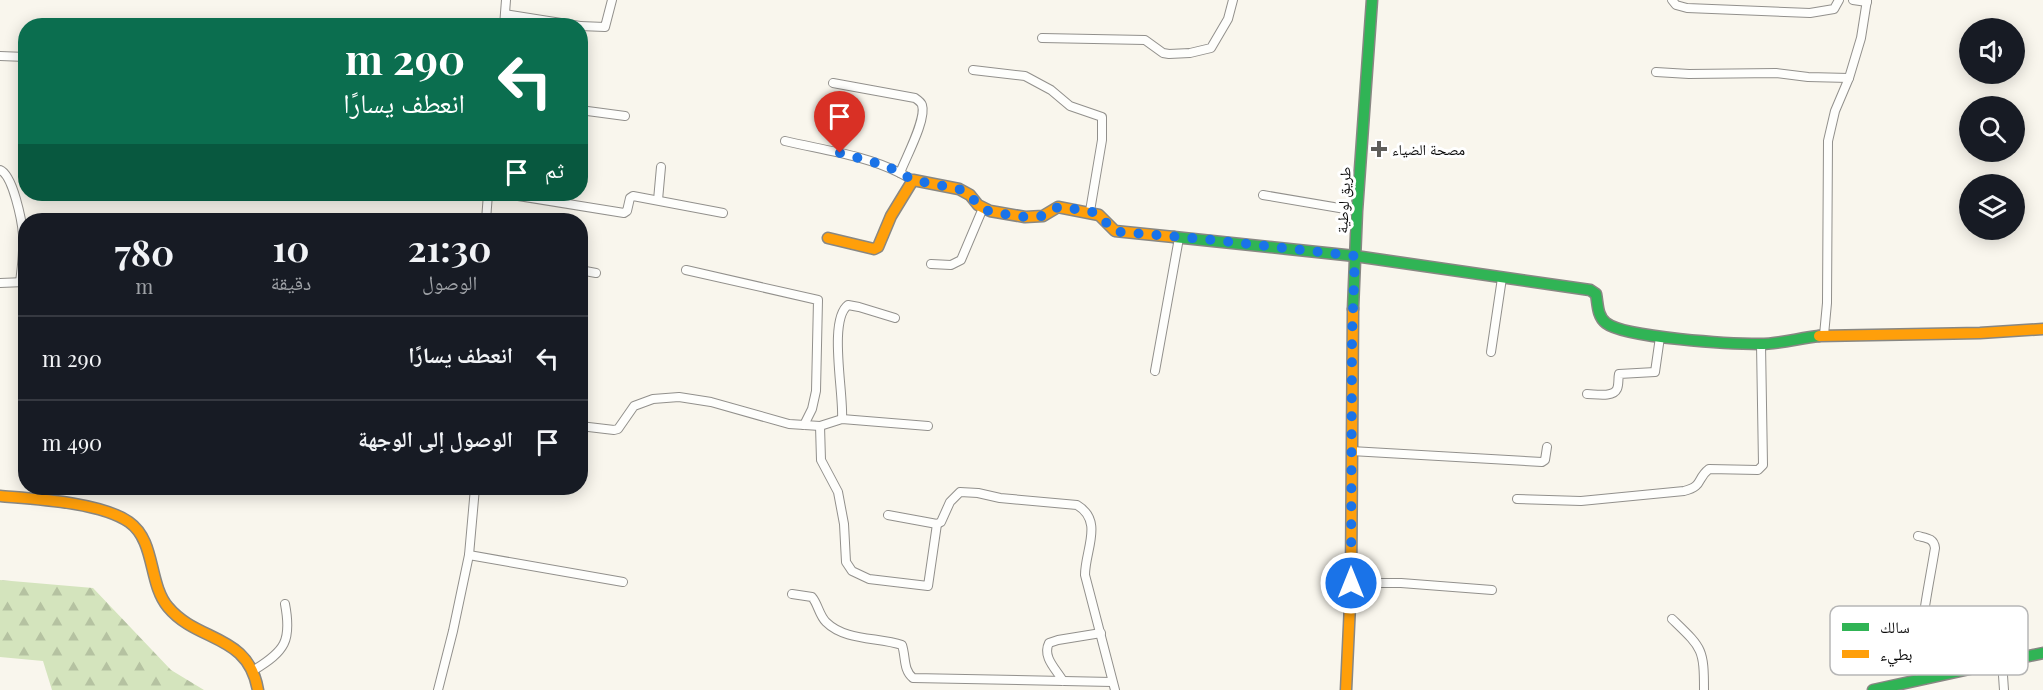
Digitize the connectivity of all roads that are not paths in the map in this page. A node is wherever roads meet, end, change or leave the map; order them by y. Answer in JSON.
{"nodes":[{"id":1,"x":506,"y":0,"type":"edge"},
{"id":2,"x":612,"y":0,"type":"edge"},
{"id":3,"x":1233,"y":0,"type":"edge"},
{"id":4,"x":1372,"y":0,"type":"edge"},
{"id":5,"x":1672,"y":0,"type":"edge"},
{"id":6,"x":1839,"y":0,"type":"edge"},
{"id":7,"x":1853,"y":0,"type":"edge"},
{"id":8,"x":1867,"y":1,"type":"edge"},
{"id":9,"x":505,"y":14,"type":"junction"},
{"id":10,"x":505,"y":18,"type":"edge"},
{"id":11,"x":530,"y":18,"type":"edge"},
{"id":12,"x":588,"y":26,"type":"edge"},
{"id":13,"x":1042,"y":38,"type":"dead end"},
{"id":14,"x":0,"y":56,"type":"edge"},
{"id":15,"x":18,"y":57,"type":"edge"},
{"id":16,"x":973,"y":70,"type":"dead end"},
{"id":17,"x":1656,"y":72,"type":"dead end"},
{"id":18,"x":1849,"y":78,"type":"junction"},
{"id":19,"x":833,"y":83,"type":"dead end"},
{"id":20,"x":588,"y":111,"type":"edge"},
{"id":21,"x":626,"y":116,"type":"dead end"},
{"id":22,"x":785,"y":141,"type":"dead end"},
{"id":23,"x":661,"y":167,"type":"dead end"},
{"id":24,"x":0,"y":170,"type":"edge"},
{"id":25,"x":900,"y":173,"type":"junction"},
{"id":26,"x":913,"y":180,"type":"junction"},
{"id":27,"x":1263,"y":195,"type":"dead end"},
{"id":28,"x":658,"y":200,"type":"junction"},
{"id":29,"x":549,"y":201,"type":"edge"},
{"id":30,"x":983,"y":208,"type":"junction"},
{"id":31,"x":1090,"y":211,"type":"junction"},
{"id":32,"x":1358,"y":211,"type":"junction"},
{"id":33,"x":19,"y":213,"type":"edge"},
{"id":34,"x":723,"y":213,"type":"dead end"},
{"id":35,"x":828,"y":238,"type":"dead end"},
{"id":36,"x":1179,"y":238,"type":"junction"},
{"id":37,"x":1355,"y":256,"type":"junction"},
{"id":38,"x":931,"y":264,"type":"dead end"},
{"id":39,"x":686,"y":270,"type":"dead end"},
{"id":40,"x":588,"y":272,"type":"edge"},
{"id":41,"x":596,"y":273,"type":"dead end"},
{"id":42,"x":1502,"y":278,"type":"junction"},
{"id":43,"x":18,"y":282,"type":"edge"},
{"id":44,"x":0,"y":283,"type":"edge"},
{"id":45,"x":895,"y":318,"type":"dead end"},
{"id":46,"x":2043,"y":329,"type":"edge"},
{"id":47,"x":1824,"y":334,"type":"junction"},
{"id":48,"x":1660,"y":337,"type":"junction"},
{"id":49,"x":1761,"y":344,"type":"junction"},
{"id":50,"x":1491,"y":352,"type":"dead end"},
{"id":51,"x":1155,"y":370,"type":"dead end"},
{"id":52,"x":1587,"y":394,"type":"dead end"},
{"id":53,"x":842,"y":419,"type":"junction"},
{"id":54,"x":804,"y":425,"type":"junction"},
{"id":55,"x":820,"y":426,"type":"junction"},
{"id":56,"x":928,"y":426,"type":"dead end"},
{"id":57,"x":588,"y":427,"type":"edge"},
{"id":58,"x":1547,"y":447,"type":"dead end"},
{"id":59,"x":1351,"y":451,"type":"junction"},
{"id":60,"x":474,"y":495,"type":"edge"},
{"id":61,"x":0,"y":496,"type":"edge"},
{"id":62,"x":1517,"y":500,"type":"dead end"},
{"id":63,"x":888,"y":515,"type":"dead end"},
{"id":64,"x":937,"y":524,"type":"junction"},
{"id":65,"x":1918,"y":536,"type":"dead end"},
{"id":66,"x":469,"y":555,"type":"junction"},
{"id":67,"x":624,"y":582,"type":"dead end"},
{"id":68,"x":1351,"y":583,"type":"junction"},
{"id":69,"x":1492,"y":590,"type":"dead end"},
{"id":70,"x":792,"y":594,"type":"dead end"},
{"id":71,"x":285,"y":604,"type":"dead end"},
{"id":72,"x":1925,"y":606,"type":"edge"},
{"id":73,"x":1672,"y":619,"type":"dead end"},
{"id":74,"x":1101,"y":633,"type":"junction"},
{"id":75,"x":2043,"y":653,"type":"edge"},
{"id":76,"x":2028,"y":656,"type":"edge"},
{"id":77,"x":254,"y":670,"type":"junction"},
{"id":78,"x":1921,"y":675,"type":"edge"},
{"id":79,"x":1942,"y":675,"type":"edge"},
{"id":80,"x":2003,"y":675,"type":"edge"},
{"id":81,"x":1921,"y":680,"type":"junction"},
{"id":82,"x":1063,"y":681,"type":"junction"},
{"id":83,"x":1113,"y":686,"type":"edge"},
{"id":84,"x":258,"y":690,"type":"edge"},
{"id":85,"x":438,"y":690,"type":"edge"},
{"id":86,"x":1346,"y":690,"type":"edge"},
{"id":87,"x":1704,"y":690,"type":"edge"},
{"id":88,"x":1873,"y":690,"type":"edge"},
{"id":89,"x":2004,"y":690,"type":"edge"}],
"edges":[{"from":1,"to":9,"type":"street"},
{"from":2,"to":12,"type":"street"},
{"from":3,"to":13,"type":"street"},
{"from":4,"to":32,"type":"street","name":"طريق لوطية"},
{"from":5,"to":6,"type":"street"},
{"from":7,"to":8,"type":"street"},
{"from":8,"to":18,"type":"street"},
{"from":9,"to":10,"type":"street"},
{"from":9,"to":11,"type":"street"},
{"from":14,"to":15,"type":"street"},
{"from":16,"to":31,"type":"street"},
{"from":17,"to":18,"type":"street"},
{"from":18,"to":47,"type":"street"},
{"from":19,"to":25,"type":"street"},
{"from":20,"to":21,"type":"street"},
{"from":22,"to":25,"type":"street"},
{"from":23,"to":28,"type":"street"},
{"from":24,"to":33,"type":"street"},
{"from":25,"to":26,"type":"street"},
{"from":26,"to":30,"type":"street"},
{"from":26,"to":35,"type":"street"},
{"from":27,"to":32,"type":"street"},
{"from":28,"to":29,"type":"street"},
{"from":28,"to":34,"type":"street"},
{"from":30,"to":31,"type":"street"},
{"from":30,"to":38,"type":"street"},
{"from":31,"to":36,"type":"street"},
{"from":32,"to":37,"type":"street","name":"طريق لوطية"},
{"from":36,"to":37,"type":"street"},
{"from":36,"to":51,"type":"street"},
{"from":37,"to":42,"type":"street"},
{"from":37,"to":59,"type":"street","name":"طريق لوطية"},
{"from":39,"to":54,"type":"street"},
{"from":40,"to":41,"type":"street"},
{"from":42,"to":48,"type":"street"},
{"from":42,"to":50,"type":"street"},
{"from":43,"to":44,"type":"street"},
{"from":45,"to":53,"type":"street"},
{"from":46,"to":47,"type":"street"},
{"from":47,"to":49,"type":"street"},
{"from":48,"to":49,"type":"street"},
{"from":48,"to":52,"type":"street"},
{"from":49,"to":62,"type":"street"},
{"from":53,"to":55,"type":"street"},
{"from":53,"to":56,"type":"street"},
{"from":54,"to":55,"type":"street"},
{"from":54,"to":57,"type":"street"},
{"from":55,"to":64,"type":"street"},
{"from":58,"to":59,"type":"street"},
{"from":59,"to":68,"type":"street","name":"طريق لوطية"},
{"from":60,"to":66,"type":"street"},
{"from":61,"to":77,"type":"street"},
{"from":63,"to":64,"type":"street"},
{"from":64,"to":74,"type":"street"},
{"from":65,"to":72,"type":"street"},
{"from":66,"to":67,"type":"street"},
{"from":66,"to":85,"type":"street"},
{"from":68,"to":69,"type":"street"},
{"from":68,"to":86,"type":"street","name":"طريق لوطية"},
{"from":70,"to":82,"type":"street"},
{"from":71,"to":77,"type":"street"},
{"from":73,"to":87,"type":"street"},
{"from":74,"to":82,"type":"street"},
{"from":74,"to":83,"type":"street"},
{"from":75,"to":76,"type":"street"},
{"from":77,"to":84,"type":"street"},
{"from":78,"to":81,"type":"street"},
{"from":79,"to":81,"type":"street"},
{"from":80,"to":89,"type":"street"},
{"from":81,"to":88,"type":"street"},
{"from":82,"to":83,"type":"street"}]}
